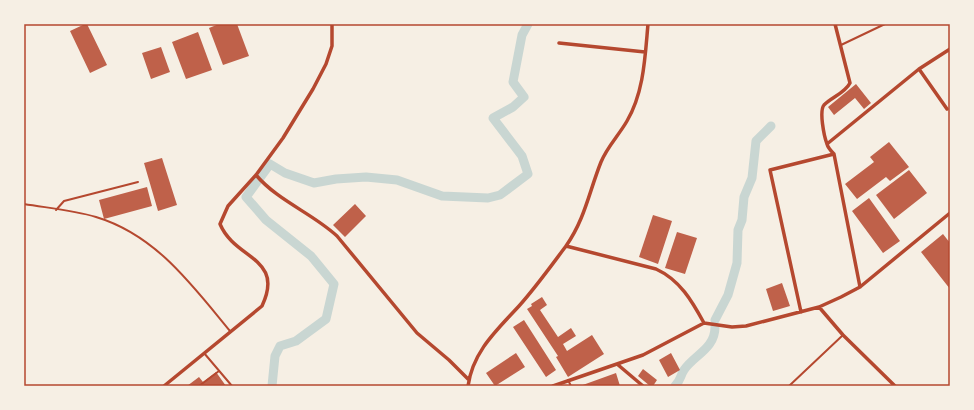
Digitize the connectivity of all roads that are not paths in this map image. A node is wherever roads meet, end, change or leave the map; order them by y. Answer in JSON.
{"nodes":[{"id":1,"x":332,"y":24,"type":"edge"},
{"id":2,"x":648,"y":24,"type":"edge"},
{"id":3,"x":835,"y":24,"type":"edge"},
{"id":4,"x":885,"y":24,"type":"edge"},
{"id":5,"x":559,"y":43,"type":"dead end"},
{"id":6,"x":840,"y":45,"type":"junction"},
{"id":7,"x":950,"y":49,"type":"edge"},
{"id":8,"x":645,"y":52,"type":"junction"},
{"id":9,"x":919,"y":69,"type":"junction"},
{"id":10,"x":947,"y":109,"type":"dead end"},
{"id":11,"x":827,"y":144,"type":"junction"},
{"id":12,"x":834,"y":154,"type":"junction"},
{"id":13,"x":256,"y":175,"type":"junction"},
{"id":14,"x":138,"y":182,"type":"dead end"},
{"id":15,"x":24,"y":204,"type":"edge"},
{"id":16,"x":56,"y":210,"type":"junction"},
{"id":17,"x":950,"y":213,"type":"edge"},
{"id":18,"x":566,"y":246,"type":"junction"},
{"id":19,"x":860,"y":286,"type":"junction"},
{"id":20,"x":820,"y":307,"type":"junction"},
{"id":21,"x":801,"y":312,"type":"junction"},
{"id":22,"x":704,"y":323,"type":"junction"},
{"id":23,"x":231,"y":332,"type":"junction"},
{"id":24,"x":843,"y":335,"type":"junction"},
{"id":25,"x":204,"y":353,"type":"junction"},
{"id":26,"x":616,"y":364,"type":"junction"},
{"id":27,"x":219,"y":371,"type":"junction"},
{"id":28,"x":469,"y":380,"type":"junction"},
{"id":29,"x":568,"y":380,"type":"junction"},
{"id":30,"x":164,"y":386,"type":"edge"},
{"id":31,"x":199,"y":386,"type":"edge"},
{"id":32,"x":232,"y":386,"type":"edge"},
{"id":33,"x":468,"y":386,"type":"edge"},
{"id":34,"x":553,"y":386,"type":"edge"},
{"id":35,"x":571,"y":386,"type":"edge"},
{"id":36,"x":643,"y":386,"type":"edge"},
{"id":37,"x":789,"y":386,"type":"edge"},
{"id":38,"x":895,"y":386,"type":"edge"}],
"edges":[{"from":1,"to":13,"type":"street"},
{"from":2,"to":8,"type":"street"},
{"from":3,"to":6,"type":"street"},
{"from":4,"to":6,"type":"lane"},
{"from":5,"to":8,"type":"street"},
{"from":6,"to":11,"type":"street"},
{"from":7,"to":9,"type":"street"},
{"from":8,"to":18,"type":"street"},
{"from":9,"to":10,"type":"street"},
{"from":9,"to":11,"type":"street"},
{"from":11,"to":12,"type":"street"},
{"from":12,"to":19,"type":"street"},
{"from":12,"to":21,"type":"street"},
{"from":13,"to":23,"type":"street"},
{"from":13,"to":28,"type":"street"},
{"from":14,"to":16,"type":"lane"},
{"from":15,"to":16,"type":"lane"},
{"from":16,"to":23,"type":"lane"},
{"from":17,"to":19,"type":"street"},
{"from":18,"to":22,"type":"street"},
{"from":18,"to":28,"type":"street"},
{"from":19,"to":20,"type":"street"},
{"from":20,"to":21,"type":"street"},
{"from":20,"to":24,"type":"street"},
{"from":21,"to":22,"type":"street"},
{"from":22,"to":26,"type":"street"},
{"from":23,"to":25,"type":"street"},
{"from":24,"to":37,"type":"lane"},
{"from":24,"to":38,"type":"street"},
{"from":25,"to":27,"type":"lane"},
{"from":25,"to":30,"type":"street"},
{"from":26,"to":29,"type":"street"},
{"from":26,"to":36,"type":"street"},
{"from":27,"to":31,"type":"lane"},
{"from":27,"to":32,"type":"lane"},
{"from":28,"to":33,"type":"street"},
{"from":29,"to":34,"type":"street"},
{"from":29,"to":35,"type":"lane"}]}
